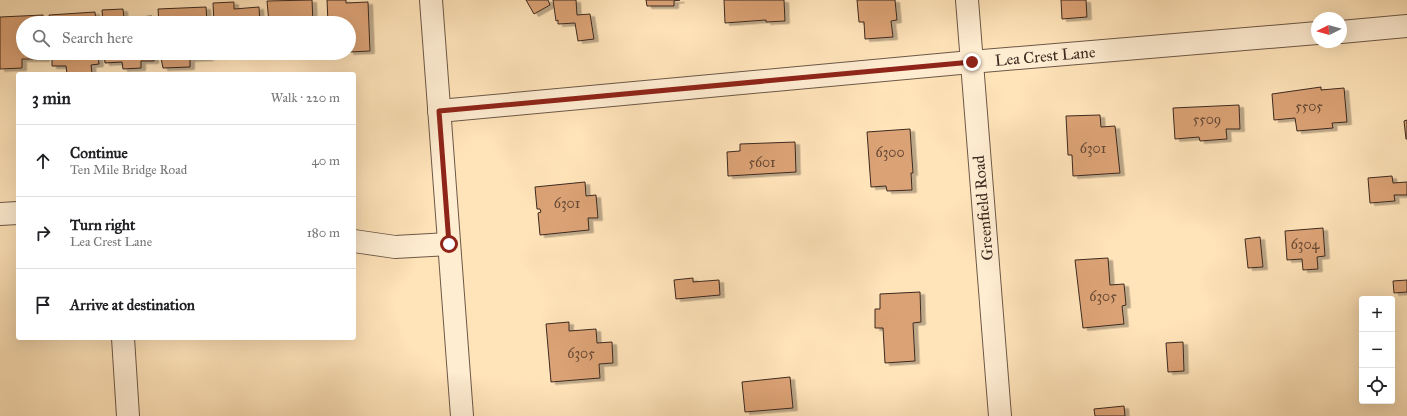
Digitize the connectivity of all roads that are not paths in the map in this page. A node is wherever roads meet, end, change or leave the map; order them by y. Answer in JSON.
{"nodes":[{"id":1,"x":431,"y":0,"type":"edge"},
{"id":2,"x":967,"y":0,"type":"edge"},
{"id":3,"x":1407,"y":26,"type":"edge"},
{"id":4,"x":1347,"y":31,"type":"edge"},
{"id":5,"x":1311,"y":34,"type":"edge"},
{"id":6,"x":972,"y":62,"type":"junction"},
{"id":7,"x":439,"y":111,"type":"junction"},
{"id":8,"x":16,"y":212,"type":"edge"},
{"id":9,"x":0,"y":214,"type":"edge"},
{"id":10,"x":356,"y":241,"type":"edge"},
{"id":11,"x":449,"y":244,"type":"junction"},
{"id":12,"x":123,"y":340,"type":"edge"},
{"id":13,"x":128,"y":416,"type":"edge"},
{"id":14,"x":462,"y":416,"type":"edge"},
{"id":15,"x":1000,"y":416,"type":"edge"}],
"edges":[{"from":1,"to":7,"type":"street"},
{"from":2,"to":6,"type":"street","name":"Greenfield Road"},
{"from":3,"to":4,"type":"street"},
{"from":5,"to":6,"type":"street","name":"Lea Crest Lane"},
{"from":6,"to":7,"type":"street","name":"Lea Crest Lane"},
{"from":6,"to":15,"type":"street","name":"Greenfield Road"},
{"from":7,"to":11,"type":"street"},
{"from":8,"to":9,"type":"street"},
{"from":10,"to":11,"type":"street"},
{"from":11,"to":14,"type":"street"},
{"from":12,"to":13,"type":"street"}]}
